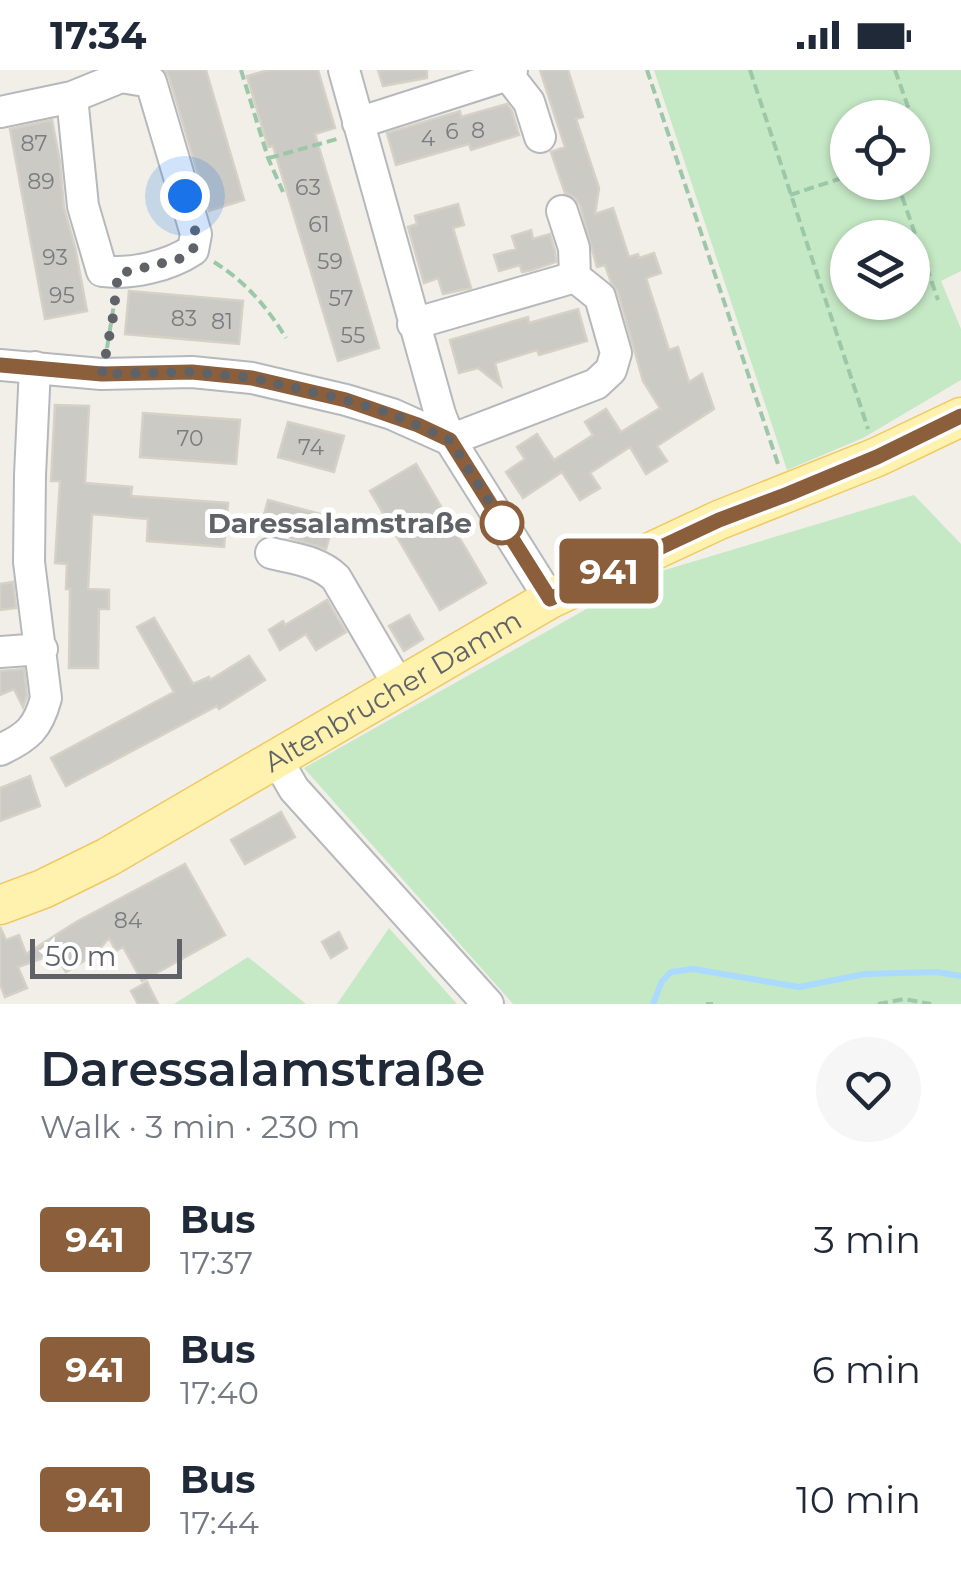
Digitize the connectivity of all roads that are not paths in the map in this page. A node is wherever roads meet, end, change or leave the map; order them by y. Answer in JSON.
{"nodes":[{"id":1,"x":344,"y":70,"type":"edge"},
{"id":2,"x":510,"y":72,"type":"edge"},
{"id":3,"x":149,"y":76,"type":"edge"},
{"id":4,"x":79,"y":86,"type":"edge"},
{"id":5,"x":0,"y":112,"type":"edge"},
{"id":6,"x":360,"y":128,"type":"junction"},
{"id":7,"x":540,"y":138,"type":"dead end"},
{"id":8,"x":562,"y":211,"type":"dead end"},
{"id":9,"x":574,"y":277,"type":"junction"},
{"id":10,"x":413,"y":324,"type":"junction"},
{"id":11,"x":0,"y":365,"type":"edge"},
{"id":12,"x":35,"y":368,"type":"junction"},
{"id":13,"x":960,"y":417,"type":"edge"},
{"id":14,"x":450,"y":440,"type":"junction"},
{"id":15,"x":15,"y":475,"type":"edge"},
{"id":16,"x":271,"y":553,"type":"dead end"},
{"id":17,"x":15,"y":563,"type":"edge"},
{"id":18,"x":550,"y":599,"type":"junction"},
{"id":19,"x":42,"y":649,"type":"junction"},
{"id":20,"x":0,"y":652,"type":"edge"},
{"id":21,"x":400,"y":686,"type":"junction"},
{"id":22,"x":0,"y":750,"type":"edge"},
{"id":23,"x":277,"y":760,"type":"junction"},
{"id":24,"x":0,"y":906,"type":"edge"},
{"id":25,"x":488,"y":1004,"type":"edge"}],
"edges":[{"from":1,"to":6,"type":"street"},
{"from":2,"to":6,"type":"street"},
{"from":2,"to":7,"type":"street"},
{"from":3,"to":4,"type":"street"},
{"from":3,"to":4,"type":"street"},
{"from":4,"to":5,"type":"street"},
{"from":6,"to":10,"type":"street"},
{"from":8,"to":9,"type":"street"},
{"from":9,"to":10,"type":"street"},
{"from":9,"to":14,"type":"street"},
{"from":10,"to":14,"type":"street"},
{"from":11,"to":12,"type":"street"},
{"from":12,"to":14,"type":"street"},
{"from":12,"to":15,"type":"street"},
{"from":13,"to":18,"type":"main road","name":"Altenbrucher Damm"},
{"from":14,"to":18,"type":"street"},
{"from":15,"to":17,"type":"street"},
{"from":16,"to":21,"type":"street"},
{"from":17,"to":19,"type":"street"},
{"from":18,"to":21,"type":"main road","name":"Altenbrucher Damm"},
{"from":19,"to":20,"type":"street"},
{"from":19,"to":22,"type":"street"},
{"from":21,"to":23,"type":"main road","name":"Altenbrucher Damm"},
{"from":23,"to":24,"type":"main road","name":"Altenbrucher Damm"},
{"from":23,"to":25,"type":"street"}]}
